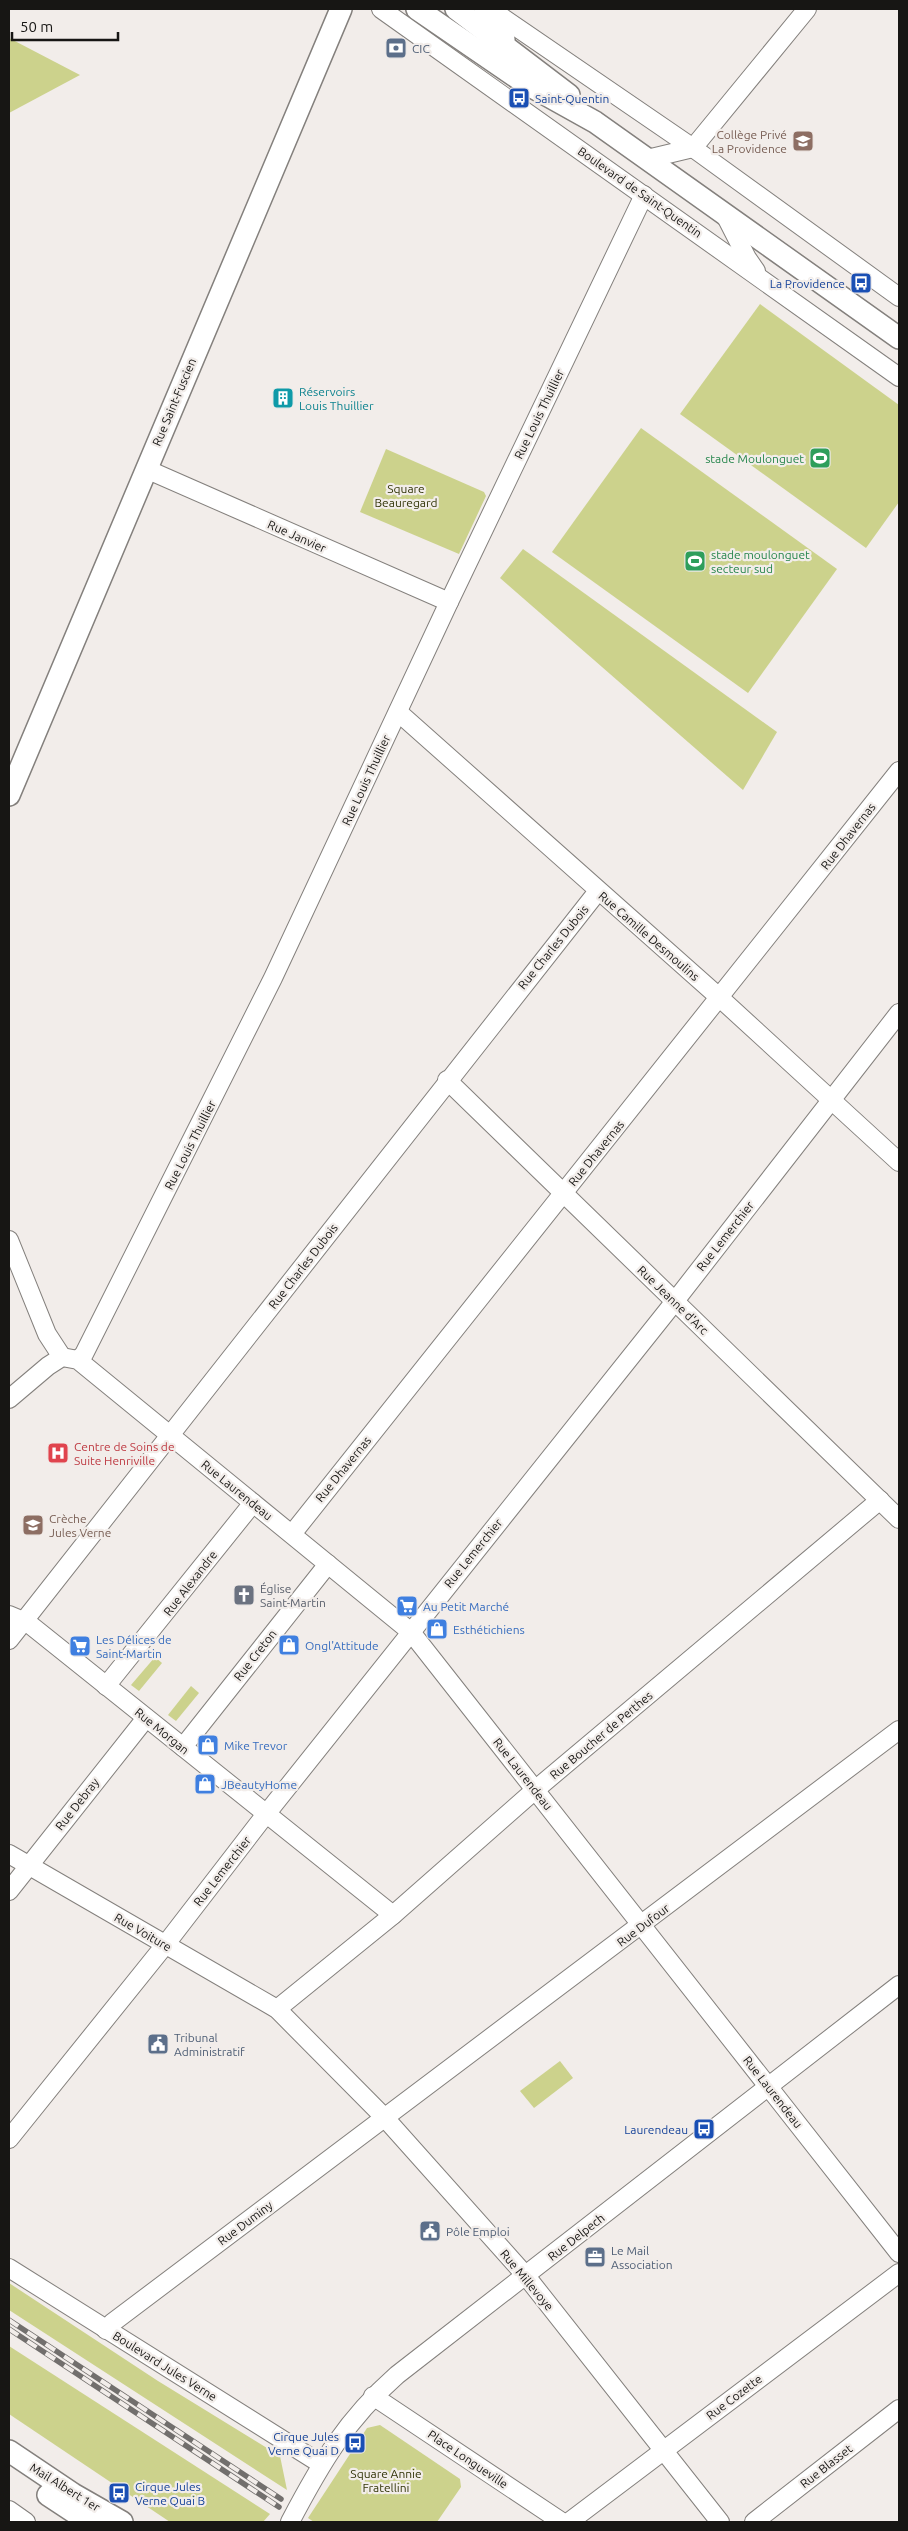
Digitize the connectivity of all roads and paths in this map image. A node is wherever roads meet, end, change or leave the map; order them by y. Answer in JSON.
{"nodes":[{"id":1,"x":341,"y":9,"type":"edge"},
{"id":2,"x":381,"y":9,"type":"edge"},
{"id":3,"x":417,"y":9,"type":"edge"},
{"id":4,"x":438,"y":9,"type":"edge"},
{"id":5,"x":456,"y":9,"type":"edge"},
{"id":6,"x":485,"y":9,"type":"edge"},
{"id":7,"x":490,"y":9,"type":"edge"},
{"id":8,"x":806,"y":9,"type":"edge"},
{"id":9,"x":512,"y":52,"type":"junction"},
{"id":10,"x":595,"y":122,"type":"junction"},
{"id":11,"x":693,"y":148,"type":"junction"},
{"id":12,"x":647,"y":159,"type":"junction"},
{"id":13,"x":644,"y":195,"type":"junction"},
{"id":14,"x":725,"y":215,"type":"junction"},
{"id":15,"x":762,"y":279,"type":"junction"},
{"id":16,"x":899,"y":297,"type":"edge"},
{"id":17,"x":899,"y":338,"type":"edge"},
{"id":18,"x":899,"y":376,"type":"edge"},
{"id":19,"x":146,"y":470,"type":"junction"},
{"id":20,"x":449,"y":602,"type":"junction"},
{"id":21,"x":398,"y":712,"type":"junction"},
{"id":22,"x":899,"y":771,"type":"edge"},
{"id":23,"x":9,"y":795,"type":"edge"},
{"id":24,"x":598,"y":891,"type":"junction"},
{"id":25,"x":720,"y":998,"type":"junction"},
{"id":26,"x":899,"y":1013,"type":"edge"},
{"id":27,"x":447,"y":1080,"type":"junction"},
{"id":28,"x":831,"y":1099,"type":"junction"},
{"id":29,"x":899,"y":1162,"type":"edge"},
{"id":30,"x":563,"y":1193,"type":"junction"},
{"id":31,"x":9,"y":1240,"type":"edge"},
{"id":32,"x":675,"y":1301,"type":"junction"},
{"id":33,"x":70,"y":1359,"type":"junction"},
{"id":34,"x":10,"y":1396,"type":"edge"},
{"id":35,"x":169,"y":1435,"type":"junction"},
{"id":36,"x":880,"y":1500,"type":"junction"},
{"id":37,"x":253,"y":1503,"type":"junction"},
{"id":38,"x":899,"y":1519,"type":"edge"},
{"id":39,"x":292,"y":1534,"type":"junction"},
{"id":40,"x":328,"y":1564,"type":"junction"},
{"id":41,"x":16,"y":1618,"type":"edge"},
{"id":42,"x":411,"y":1632,"type":"junction"},
{"id":43,"x":9,"y":1640,"type":"edge"},
{"id":44,"x":106,"y":1686,"type":"junction"},
{"id":45,"x":146,"y":1718,"type":"junction"},
{"id":46,"x":899,"y":1730,"type":"edge"},
{"id":47,"x":182,"y":1747,"type":"junction"},
{"id":48,"x":535,"y":1790,"type":"junction"},
{"id":49,"x":267,"y":1814,"type":"junction"},
{"id":50,"x":9,"y":1854,"type":"edge"},
{"id":51,"x":29,"y":1866,"type":"junction"},
{"id":52,"x":9,"y":1891,"type":"edge"},
{"id":53,"x":393,"y":1916,"type":"junction"},
{"id":54,"x":642,"y":1926,"type":"junction"},
{"id":55,"x":166,"y":1945,"type":"junction"},
{"id":56,"x":899,"y":1985,"type":"edge"},
{"id":57,"x":277,"y":2009,"type":"junction"},
{"id":58,"x":769,"y":2087,"type":"junction"},
{"id":59,"x":384,"y":2118,"type":"junction"},
{"id":60,"x":9,"y":2139,"type":"edge"},
{"id":61,"x":899,"y":2253,"type":"edge"},
{"id":62,"x":9,"y":2268,"type":"edge"},
{"id":63,"x":899,"y":2272,"type":"edge"},
{"id":64,"x":526,"y":2276,"type":"junction"},
{"id":65,"x":106,"y":2330,"type":"junction"},
{"id":66,"x":373,"y":2396,"type":"junction"},
{"id":67,"x":899,"y":2409,"type":"edge"},
{"id":68,"x":9,"y":2451,"type":"edge"},
{"id":69,"x":663,"y":2451,"type":"junction"},
{"id":70,"x":321,"y":2464,"type":"junction"},
{"id":71,"x":9,"y":2468,"type":"edge"},
{"id":72,"x":9,"y":2510,"type":"edge"},
{"id":73,"x":26,"y":2522,"type":"edge"},
{"id":74,"x":89,"y":2522,"type":"edge"},
{"id":75,"x":122,"y":2522,"type":"edge"},
{"id":76,"x":290,"y":2522,"type":"edge"},
{"id":77,"x":562,"y":2522,"type":"edge"},
{"id":78,"x":569,"y":2522,"type":"edge"},
{"id":79,"x":720,"y":2522,"type":"edge"},
{"id":80,"x":754,"y":2522,"type":"edge"}],
"edges":[{"from":1,"to":19,"type":"main road","name":"Rue Saint-Fuscien"},
{"from":2,"to":13,"type":"street","name":"Boulevard de Saint-Quentin"},
{"from":3,"to":10,"type":"main road"},
{"from":4,"to":9,"type":"main road"},
{"from":5,"to":9,"type":"main road"},
{"from":6,"to":9,"type":"main road"},
{"from":7,"to":11,"type":"street"},
{"from":8,"to":11,"type":"street"},
{"from":9,"to":10,"type":"main road"},
{"from":10,"to":12,"type":"main road"},
{"from":11,"to":12,"type":"street"},
{"from":11,"to":16,"type":"street"},
{"from":12,"to":14,"type":"main road"},
{"from":13,"to":15,"type":"street","name":"Boulevard de Saint-Quentin"},
{"from":13,"to":20,"type":"street","name":"Rue Louis Thuillier"},
{"from":14,"to":15,"type":"street"},
{"from":14,"to":17,"type":"main road"},
{"from":15,"to":18,"type":"street","name":"Boulevard de Saint-Quentin"},
{"from":19,"to":20,"type":"street","name":"Rue Janvier"},
{"from":19,"to":23,"type":"main road","name":"Rue Saint-Fuscien"},
{"from":20,"to":21,"type":"street","name":"Rue Louis Thuillier"},
{"from":21,"to":24,"type":"street","name":"Rue Camille Desmoulins"},
{"from":21,"to":33,"type":"street","name":"Rue Louis Thuillier"},
{"from":22,"to":25,"type":"street","name":"Rue Dhavernas"},
{"from":24,"to":25,"type":"street","name":"Rue Camille Desmoulins"},
{"from":24,"to":27,"type":"street","name":"Rue Charles Dubois"},
{"from":25,"to":28,"type":"street","name":"Rue Camille Desmoulins"},
{"from":25,"to":30,"type":"street","name":"Rue Dhavernas"},
{"from":26,"to":28,"type":"street","name":"Rue Lemerchier"},
{"from":27,"to":30,"type":"street","name":"Rue Jeanne d'Arc"},
{"from":27,"to":35,"type":"street","name":"Rue Charles Dubois"},
{"from":28,"to":29,"type":"street","name":"Rue Camille Desmoulins"},
{"from":28,"to":32,"type":"street","name":"Rue Lemerchier"},
{"from":30,"to":32,"type":"street","name":"Rue Jeanne d'Arc"},
{"from":30,"to":39,"type":"street","name":"Rue Dhavernas"},
{"from":31,"to":33,"type":"street","name":"Rue Laurendeau"},
{"from":32,"to":36,"type":"street","name":"Rue Jeanne d'Arc"},
{"from":32,"to":42,"type":"street","name":"Rue Lemerchier"},
{"from":33,"to":34,"type":"street","name":"Rue Louis Thuillier"},
{"from":33,"to":35,"type":"street","name":"Rue Laurendeau"},
{"from":35,"to":37,"type":"street","name":"Rue Laurendeau"},
{"from":35,"to":41,"type":"street","name":"Rue Charles Dubois"},
{"from":36,"to":38,"type":"street","name":"Rue Jeanne d'Arc"},
{"from":36,"to":48,"type":"street","name":"Rue Boucher de Perthes"},
{"from":37,"to":39,"type":"street","name":"Rue Laurendeau"},
{"from":37,"to":44,"type":"street","name":"Rue Alexandre"},
{"from":39,"to":40,"type":"street","name":"Rue Laurendeau"},
{"from":40,"to":42,"type":"street","name":"Rue Laurendeau"},
{"from":40,"to":47,"type":"street","name":"Rue Creton"},
{"from":41,"to":43,"type":"street","name":"Rue Charles Dubois"},
{"from":41,"to":44,"type":"street","name":"Rue Morgan"},
{"from":42,"to":48,"type":"street","name":"Rue Laurendeau"},
{"from":42,"to":49,"type":"street","name":"Rue Lemerchier"},
{"from":44,"to":45,"type":"street","name":"Rue Morgan"},
{"from":45,"to":47,"type":"street","name":"Rue Morgan"},
{"from":45,"to":51,"type":"street","name":"Rue Debray"},
{"from":46,"to":54,"type":"street","name":"Rue Dufour"},
{"from":47,"to":49,"type":"street","name":"Rue Morgan"},
{"from":48,"to":53,"type":"street","name":"Rue Boucher de Perthes"},
{"from":48,"to":54,"type":"street","name":"Rue Laurendeau"},
{"from":49,"to":53,"type":"street","name":"Rue Morgan"},
{"from":49,"to":55,"type":"street","name":"Rue Lemerchier"},
{"from":50,"to":51,"type":"street","name":"Rue Voiture"},
{"from":51,"to":52,"type":"street","name":"Rue Debray"},
{"from":51,"to":55,"type":"street","name":"Rue Voiture"},
{"from":53,"to":57,"type":"street","name":"Rue Boucher de Perthes"},
{"from":54,"to":58,"type":"street","name":"Rue Laurendeau"},
{"from":54,"to":59,"type":"street","name":"Rue Dufour"},
{"from":55,"to":57,"type":"street","name":"Rue Voiture"},
{"from":55,"to":60,"type":"street","name":"Rue Lemerchier"},
{"from":56,"to":58,"type":"street","name":"Rue Delpech"},
{"from":57,"to":59,"type":"street","name":"Rue Millevoye"},
{"from":58,"to":61,"type":"street","name":"Rue Laurendeau"},
{"from":58,"to":64,"type":"street","name":"Rue Delpech"},
{"from":59,"to":64,"type":"street","name":"Rue Millevoye"},
{"from":59,"to":65,"type":"street","name":"Rue Duminy"},
{"from":62,"to":65,"type":"street","name":"Boulevard Jules Verne"},
{"from":63,"to":69,"type":"street","name":"Rue Cozette"},
{"from":64,"to":66,"type":"street","name":"Rue Delpech"},
{"from":64,"to":69,"type":"street","name":"Rue Millevoye"},
{"from":65,"to":70,"type":"street","name":"Boulevard Jules Verne"},
{"from":66,"to":70,"type":"street","name":"Rue Delpech"},
{"from":66,"to":77,"type":"street","name":"Place Longueville"},
{"from":67,"to":80,"type":"street","name":"Rue Blasset"},
{"from":68,"to":75,"type":"main road","name":"Mail Albert 1er"},
{"from":69,"to":78,"type":"street","name":"Rue Cozette"},
{"from":69,"to":79,"type":"street","name":"Rue Millevoye"},
{"from":70,"to":76,"type":"street","name":"Rue Delpech"},
{"from":71,"to":74,"type":"main road","name":"Mail Albert 1er"},
{"from":72,"to":73,"type":"street"}]}
